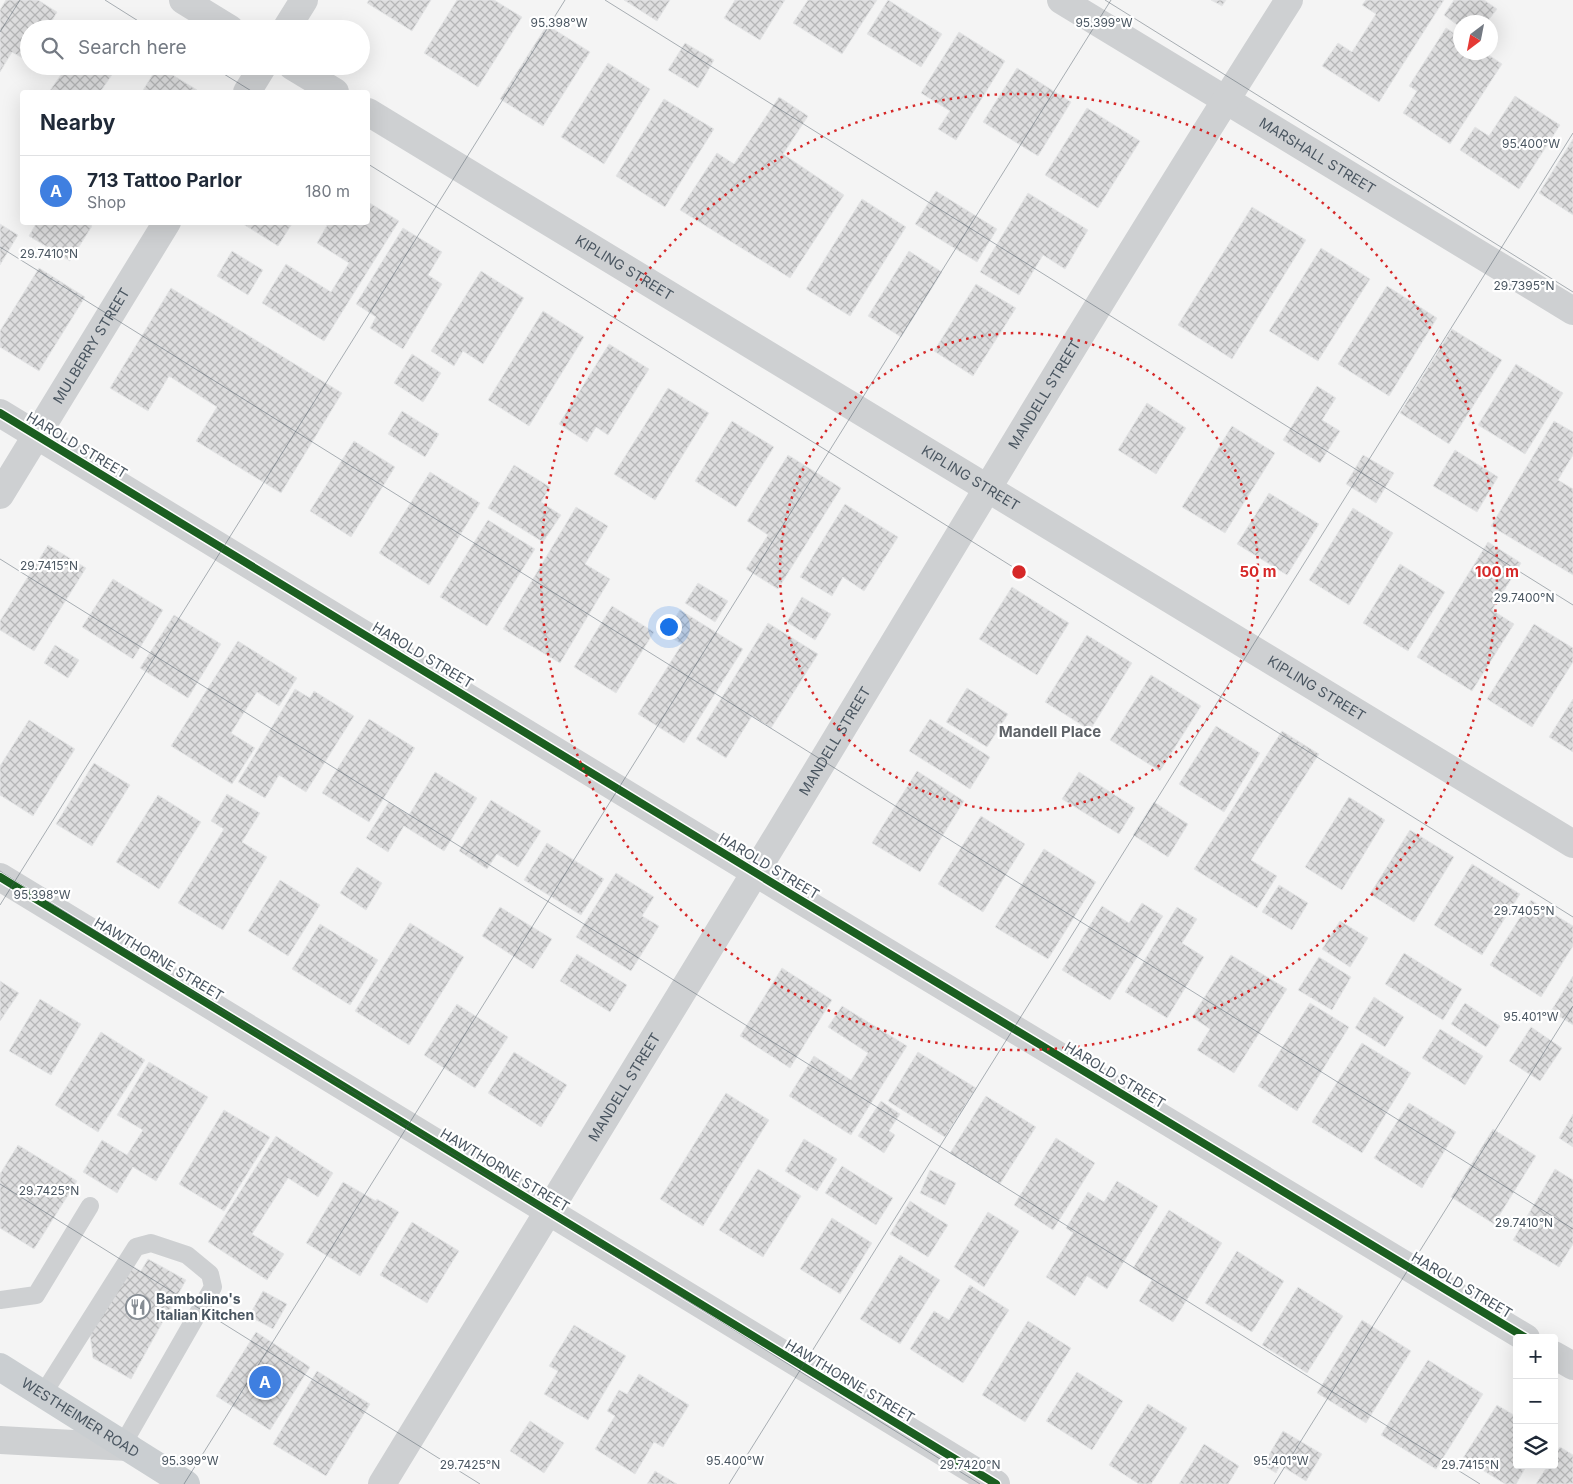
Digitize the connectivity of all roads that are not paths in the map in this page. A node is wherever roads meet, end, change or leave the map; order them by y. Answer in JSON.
{"nodes":[{"id":1,"x":183,"y":0,"type":"edge"},
{"id":2,"x":304,"y":0,"type":"edge"},
{"id":3,"x":1062,"y":0,"type":"edge"},
{"id":4,"x":1289,"y":0,"type":"edge"},
{"id":5,"x":215,"y":20,"type":"edge"},
{"id":6,"x":292,"y":20,"type":"edge"},
{"id":7,"x":257,"y":75,"type":"edge"},
{"id":8,"x":307,"y":75,"type":"edge"},
{"id":9,"x":248,"y":90,"type":"edge"},
{"id":10,"x":333,"y":90,"type":"edge"},
{"id":11,"x":1225,"y":99,"type":"junction"},
{"id":12,"x":370,"y":113,"type":"edge"},
{"id":13,"x":165,"y":225,"type":"edge"},
{"id":14,"x":1573,"y":311,"type":"edge"},
{"id":15,"x":0,"y":413,"type":"edge"},
{"id":16,"x":37,"y":435,"type":"junction"},
{"id":17,"x":987,"y":488,"type":"junction"},
{"id":18,"x":0,"y":495,"type":"edge"},
{"id":19,"x":1573,"y":844,"type":"edge"},
{"id":20,"x":755,"y":872,"type":"junction"},
{"id":21,"x":0,"y":877,"type":"edge"},
{"id":22,"x":90,"y":1206,"type":"dead end"},
{"id":23,"x":548,"y":1210,"type":"junction"},
{"id":24,"x":0,"y":1300,"type":"edge"},
{"id":25,"x":1519,"y":1334,"type":"edge"},
{"id":26,"x":1558,"y":1357,"type":"edge"},
{"id":27,"x":1573,"y":1366,"type":"edge"},
{"id":28,"x":0,"y":1367,"type":"edge"},
{"id":29,"x":43,"y":1394,"type":"junction"},
{"id":30,"x":0,"y":1440,"type":"edge"},
{"id":31,"x":126,"y":1446,"type":"junction"},
{"id":32,"x":186,"y":1484,"type":"edge"},
{"id":33,"x":382,"y":1484,"type":"edge"},
{"id":34,"x":996,"y":1484,"type":"edge"}],
"edges":[{"from":1,"to":5,"type":"street"},
{"from":2,"to":6,"type":"street"},
{"from":3,"to":11,"type":"street","name":"MARSHALL STREET"},
{"from":4,"to":11,"type":"street","name":"MANDELL STREET"},
{"from":7,"to":9,"type":"street"},
{"from":8,"to":10,"type":"street"},
{"from":11,"to":14,"type":"street","name":"MARSHALL STREET"},
{"from":11,"to":17,"type":"street","name":"MANDELL STREET"},
{"from":12,"to":17,"type":"street","name":"KIPLING STREET"},
{"from":13,"to":16,"type":"street","name":"MULBERRY STREET"},
{"from":15,"to":16,"type":"street","name":"HAROLD STREET"},
{"from":16,"to":18,"type":"street","name":"MULBERRY STREET"},
{"from":16,"to":20,"type":"street","name":"HAROLD STREET"},
{"from":17,"to":19,"type":"street","name":"KIPLING STREET"},
{"from":17,"to":20,"type":"street","name":"MANDELL STREET"},
{"from":20,"to":23,"type":"street","name":"MANDELL STREET"},
{"from":20,"to":25,"type":"street","name":"HAROLD STREET"},
{"from":21,"to":23,"type":"street","name":"HAWTHORNE STREET"},
{"from":22,"to":24,"type":"lane"},
{"from":23,"to":33,"type":"street","name":"MANDELL STREET"},
{"from":23,"to":34,"type":"street","name":"HAWTHORNE STREET"},
{"from":26,"to":27,"type":"street"},
{"from":28,"to":29,"type":"main road","name":"WESTHEIMER ROAD"},
{"from":29,"to":31,"type":"main road","name":"WESTHEIMER ROAD"},
{"from":29,"to":31,"type":"lane"},
{"from":30,"to":31,"type":"street"},
{"from":31,"to":32,"type":"main road","name":"WESTHEIMER ROAD"}]}
